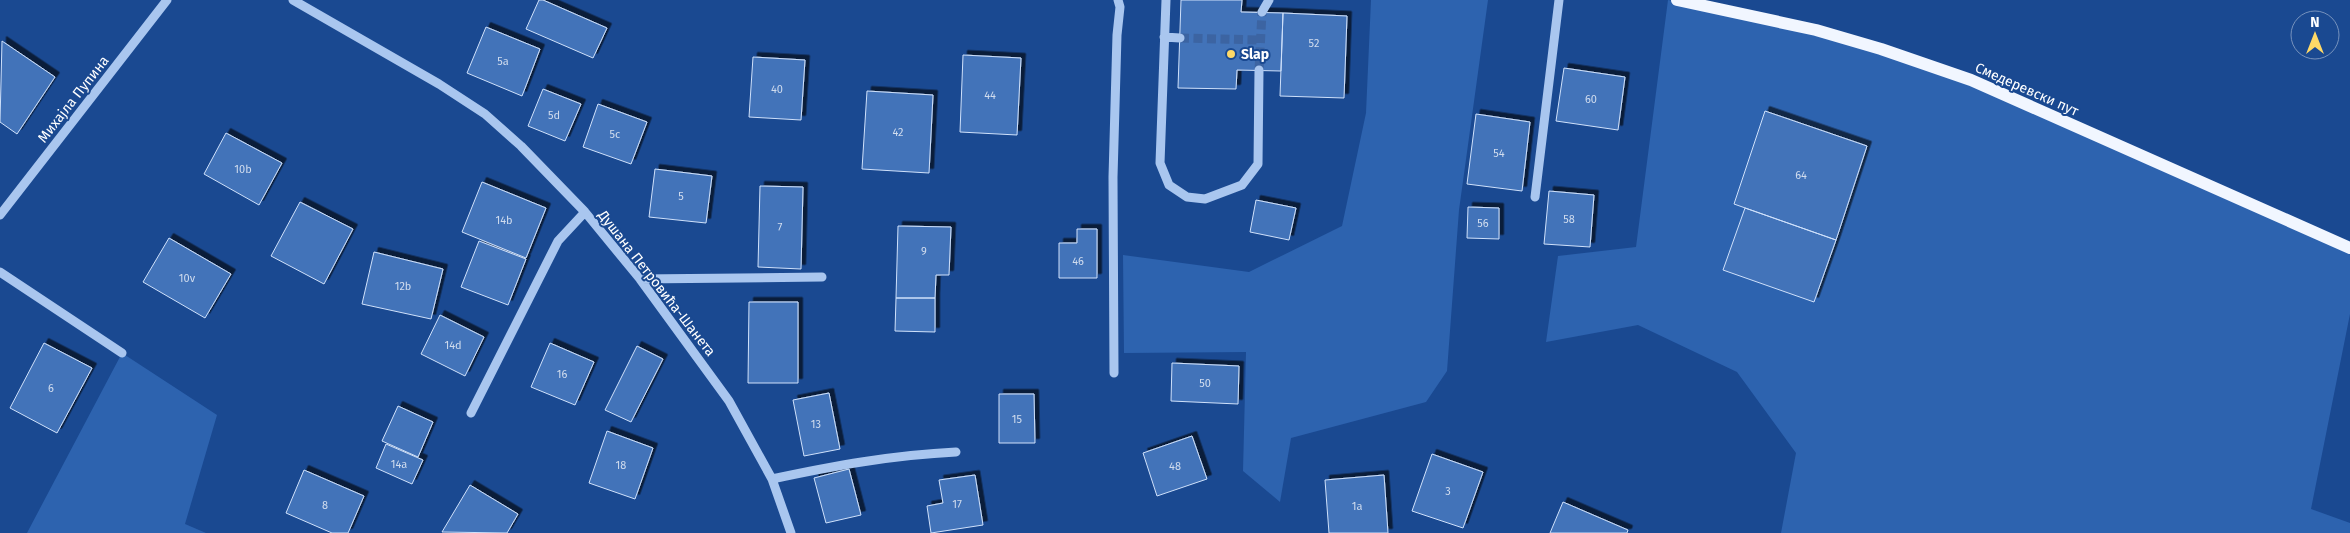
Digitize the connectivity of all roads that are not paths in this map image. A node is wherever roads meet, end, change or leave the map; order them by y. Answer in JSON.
{"nodes":[{"id":1,"x":167,"y":0,"type":"edge"},
{"id":2,"x":293,"y":0,"type":"edge"},
{"id":3,"x":1118,"y":0,"type":"edge"},
{"id":4,"x":1166,"y":0,"type":"edge"},
{"id":5,"x":1269,"y":0,"type":"edge"},
{"id":6,"x":1559,"y":0,"type":"edge"},
{"id":7,"x":1677,"y":0,"type":"edge"},
{"id":8,"x":1262,"y":12,"type":"tunnel mouth"},
{"id":9,"x":1164,"y":37,"type":"junction"},
{"id":10,"x":1180,"y":38,"type":"tunnel mouth"},
{"id":11,"x":1259,"y":70,"type":"tunnel mouth"},
{"id":12,"x":1535,"y":197,"type":"dead end"},
{"id":13,"x":585,"y":212,"type":"junction"},
{"id":14,"x":0,"y":215,"type":"edge"},
{"id":15,"x":2350,"y":248,"type":"edge"},
{"id":16,"x":0,"y":272,"type":"edge"},
{"id":17,"x":822,"y":277,"type":"dead end"},
{"id":18,"x":640,"y":279,"type":"junction"},
{"id":19,"x":122,"y":354,"type":"dead end"},
{"id":20,"x":1114,"y":373,"type":"dead end"},
{"id":21,"x":471,"y":413,"type":"dead end"},
{"id":22,"x":956,"y":452,"type":"dead end"},
{"id":23,"x":772,"y":479,"type":"junction"},
{"id":24,"x":791,"y":533,"type":"edge"}],
"edges":[{"from":1,"to":14,"type":"street","name":"Михајла Пупина"},
{"from":2,"to":13,"type":"street","name":"Душана Петровића-Шанета"},
{"from":3,"to":20,"type":"street"},
{"from":4,"to":9,"type":"street"},
{"from":5,"to":8,"type":"street"},
{"from":6,"to":12,"type":"street"},
{"from":7,"to":15,"type":"main road","name":"Смедеревски пут"},
{"from":9,"to":10,"type":"street"},
{"from":9,"to":11,"type":"street"},
{"from":13,"to":18,"type":"street","name":"Душана Петровића-Шанета"},
{"from":13,"to":21,"type":"street"},
{"from":16,"to":19,"type":"street"},
{"from":17,"to":18,"type":"street"},
{"from":18,"to":23,"type":"street","name":"Душана Петровића-Шанета"},
{"from":22,"to":23,"type":"street"},
{"from":23,"to":24,"type":"street","name":"Душана Петровића-Шанета"}]}
